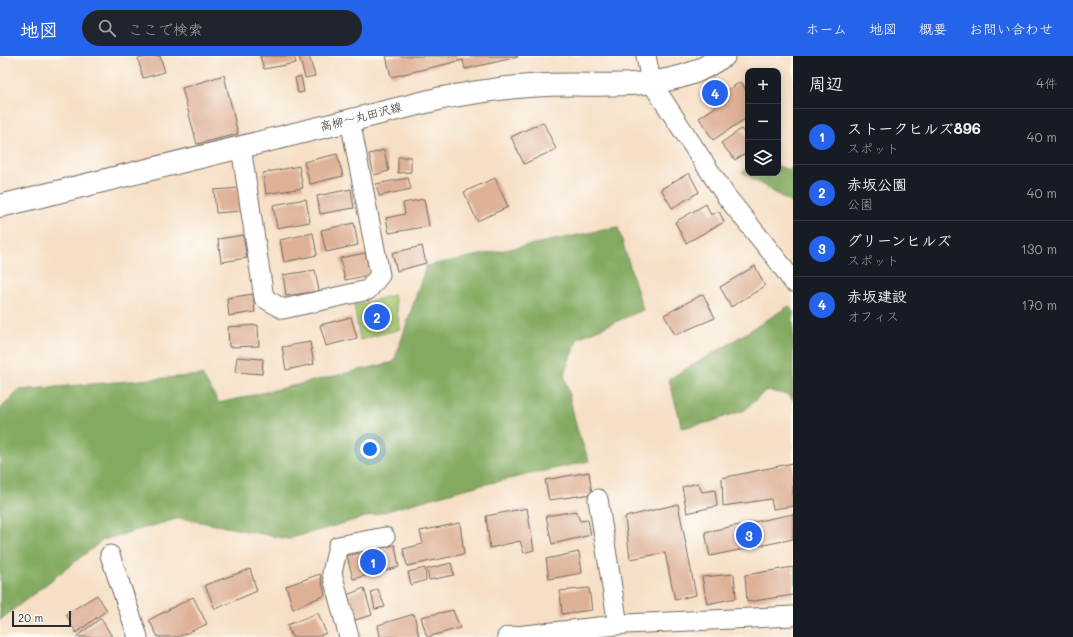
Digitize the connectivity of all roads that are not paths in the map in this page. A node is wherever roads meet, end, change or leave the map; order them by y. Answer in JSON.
{"nodes":[{"id":1,"x":646,"y":56,"type":"edge"},
{"id":2,"x":724,"y":56,"type":"edge"},
{"id":3,"x":651,"y":82,"type":"junction"},
{"id":4,"x":350,"y":120,"type":"junction"},
{"id":5,"x":241,"y":147,"type":"junction"},
{"id":6,"x":0,"y":206,"type":"edge"},
{"id":7,"x":793,"y":282,"type":"edge"},
{"id":8,"x":598,"y":499,"type":"dead end"},
{"id":9,"x":385,"y":537,"type":"dead end"},
{"id":10,"x":110,"y":555,"type":"dead end"},
{"id":11,"x":793,"y":616,"type":"edge"},
{"id":12,"x":618,"y":625,"type":"junction"},
{"id":13,"x":138,"y":637,"type":"edge"},
{"id":14,"x":349,"y":637,"type":"edge"},
{"id":15,"x":506,"y":637,"type":"edge"}],
"edges":[{"from":1,"to":3,"type":"street"},
{"from":2,"to":3,"type":"street","name":"高柳～丸田沢線"},
{"from":3,"to":4,"type":"street","name":"高柳～丸田沢線"},
{"from":3,"to":7,"type":"street"},
{"from":4,"to":5,"type":"street","name":"高柳～丸田沢線"},
{"from":4,"to":5,"type":"street"},
{"from":5,"to":6,"type":"street","name":"高柳～丸田沢線"},
{"from":8,"to":12,"type":"street"},
{"from":9,"to":14,"type":"street"},
{"from":10,"to":13,"type":"street"},
{"from":11,"to":12,"type":"street"},
{"from":12,"to":15,"type":"street"}]}
